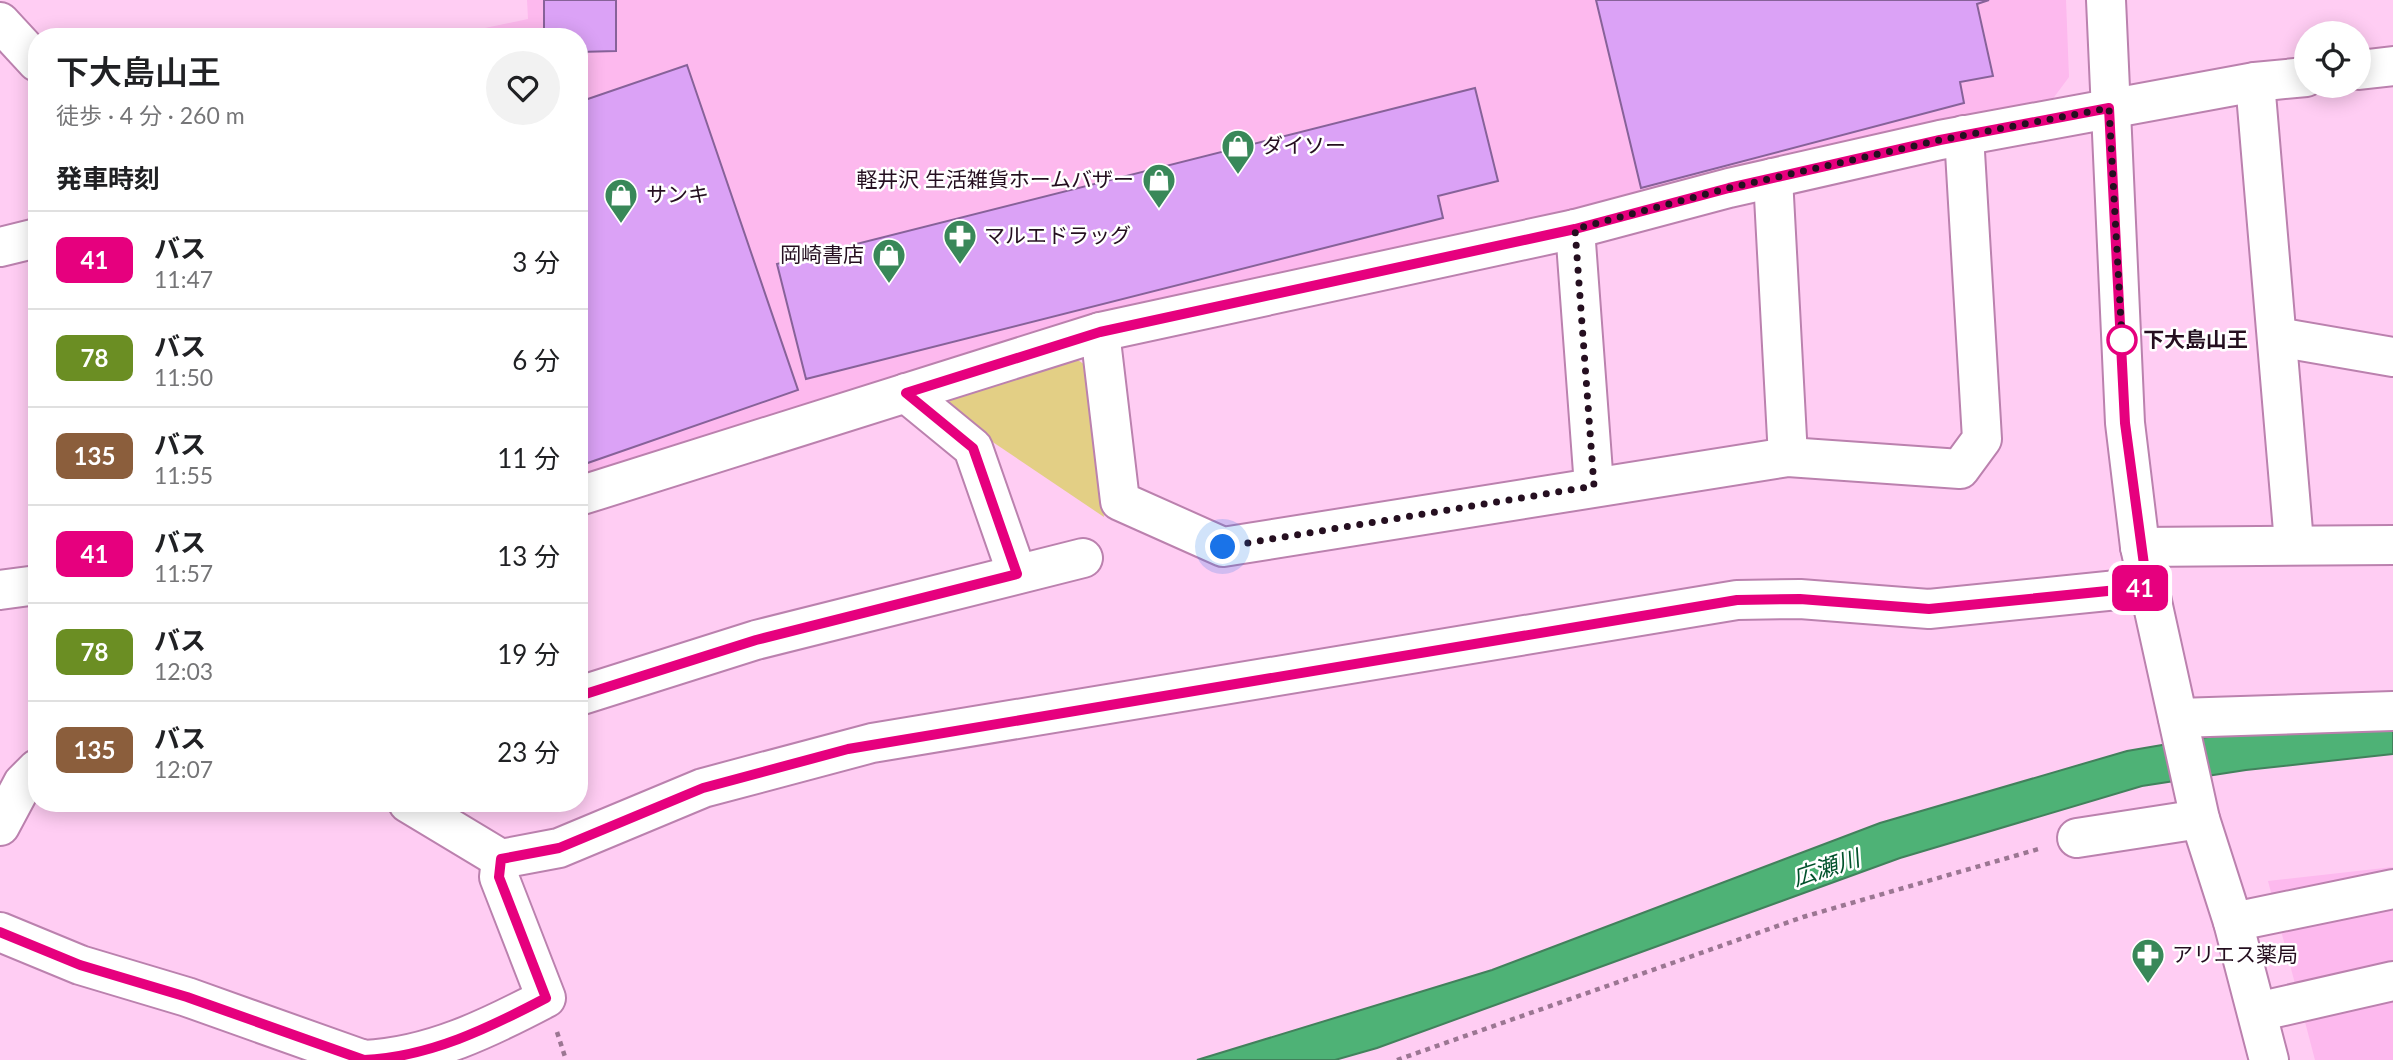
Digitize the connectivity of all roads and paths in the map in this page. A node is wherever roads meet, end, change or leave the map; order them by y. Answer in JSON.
{"nodes":[{"id":1,"x":2106,"y":0,"type":"edge"},
{"id":2,"x":0,"y":22,"type":"edge"},
{"id":3,"x":28,"y":52,"type":"edge"},
{"id":4,"x":2393,"y":66,"type":"edge"},
{"id":5,"x":2371,"y":69,"type":"edge"},
{"id":6,"x":2294,"y":77,"type":"edge"},
{"id":7,"x":2255,"y":82,"type":"junction"},
{"id":8,"x":2109,"y":108,"type":"junction"},
{"id":9,"x":1964,"y":135,"type":"junction"},
{"id":10,"x":1773,"y":178,"type":"junction"},
{"id":11,"x":1575,"y":229,"type":"junction"},
{"id":12,"x":28,"y":240,"type":"edge"},
{"id":13,"x":0,"y":247,"type":"edge"},
{"id":14,"x":1100,"y":332,"type":"junction"},
{"id":15,"x":2277,"y":337,"type":"junction"},
{"id":16,"x":2393,"y":357,"type":"edge"},
{"id":17,"x":906,"y":393,"type":"junction"},
{"id":18,"x":1788,"y":457,"type":"junction"},
{"id":19,"x":1594,"y":486,"type":"junction"},
{"id":20,"x":588,"y":493,"type":"edge"},
{"id":21,"x":2294,"y":543,"type":"junction"},
{"id":22,"x":2393,"y":544,"type":"edge"},
{"id":23,"x":2140,"y":547,"type":"junction"},
{"id":24,"x":1083,"y":558,"type":"dead end"},
{"id":25,"x":1017,"y":574,"type":"junction"},
{"id":26,"x":28,"y":586,"type":"edge"},
{"id":27,"x":2147,"y":587,"type":"junction"},
{"id":28,"x":0,"y":590,"type":"edge"},
{"id":29,"x":588,"y":693,"type":"edge"},
{"id":30,"x":2393,"y":711,"type":"edge"},
{"id":31,"x":2180,"y":726,"type":"junction"},
{"id":32,"x":28,"y":778,"type":"edge"},
{"id":33,"x":2198,"y":811,"type":"junction"},
{"id":34,"x":423,"y":812,"type":"edge"},
{"id":35,"x":0,"y":826,"type":"edge"},
{"id":36,"x":2077,"y":838,"type":"joint"},
{"id":37,"x":501,"y":859,"type":"junction"},
{"id":38,"x":2393,"y":889,"type":"edge"},
{"id":39,"x":2233,"y":922,"type":"junction"},
{"id":40,"x":0,"y":932,"type":"edge"},
{"id":41,"x":2393,"y":982,"type":"edge"},
{"id":42,"x":2257,"y":1012,"type":"junction"},
{"id":43,"x":1397,"y":1060,"type":"edge"},
{"id":44,"x":2269,"y":1060,"type":"edge"}],
"edges":[{"from":1,"to":8,"type":"street"},
{"from":2,"to":3,"type":"street"},
{"from":4,"to":5,"type":"street"},
{"from":6,"to":7,"type":"street"},
{"from":7,"to":8,"type":"street"},
{"from":7,"to":15,"type":"street"},
{"from":8,"to":9,"type":"street"},
{"from":8,"to":23,"type":"street"},
{"from":9,"to":10,"type":"street"},
{"from":9,"to":18,"type":"street"},
{"from":10,"to":11,"type":"street"},
{"from":10,"to":18,"type":"street"},
{"from":11,"to":14,"type":"street"},
{"from":11,"to":19,"type":"street"},
{"from":12,"to":13,"type":"street"},
{"from":14,"to":17,"type":"street"},
{"from":14,"to":19,"type":"street"},
{"from":15,"to":16,"type":"street"},
{"from":15,"to":21,"type":"street"},
{"from":17,"to":20,"type":"street"},
{"from":17,"to":25,"type":"street"},
{"from":18,"to":19,"type":"street"},
{"from":21,"to":22,"type":"street"},
{"from":21,"to":23,"type":"street"},
{"from":23,"to":27,"type":"street"},
{"from":24,"to":25,"type":"street"},
{"from":25,"to":29,"type":"street"},
{"from":26,"to":28,"type":"street"},
{"from":27,"to":31,"type":"street"},
{"from":27,"to":37,"type":"street"},
{"from":30,"to":31,"type":"street"},
{"from":31,"to":33,"type":"street"},
{"from":32,"to":35,"type":"street"},
{"from":33,"to":36,"type":"street"},
{"from":33,"to":39,"type":"street"},
{"from":34,"to":37,"type":"street"},
{"from":36,"to":43,"type":"path"},
{"from":37,"to":40,"type":"street"},
{"from":38,"to":39,"type":"street"},
{"from":39,"to":42,"type":"street"},
{"from":41,"to":42,"type":"street"},
{"from":42,"to":44,"type":"street"}]}
